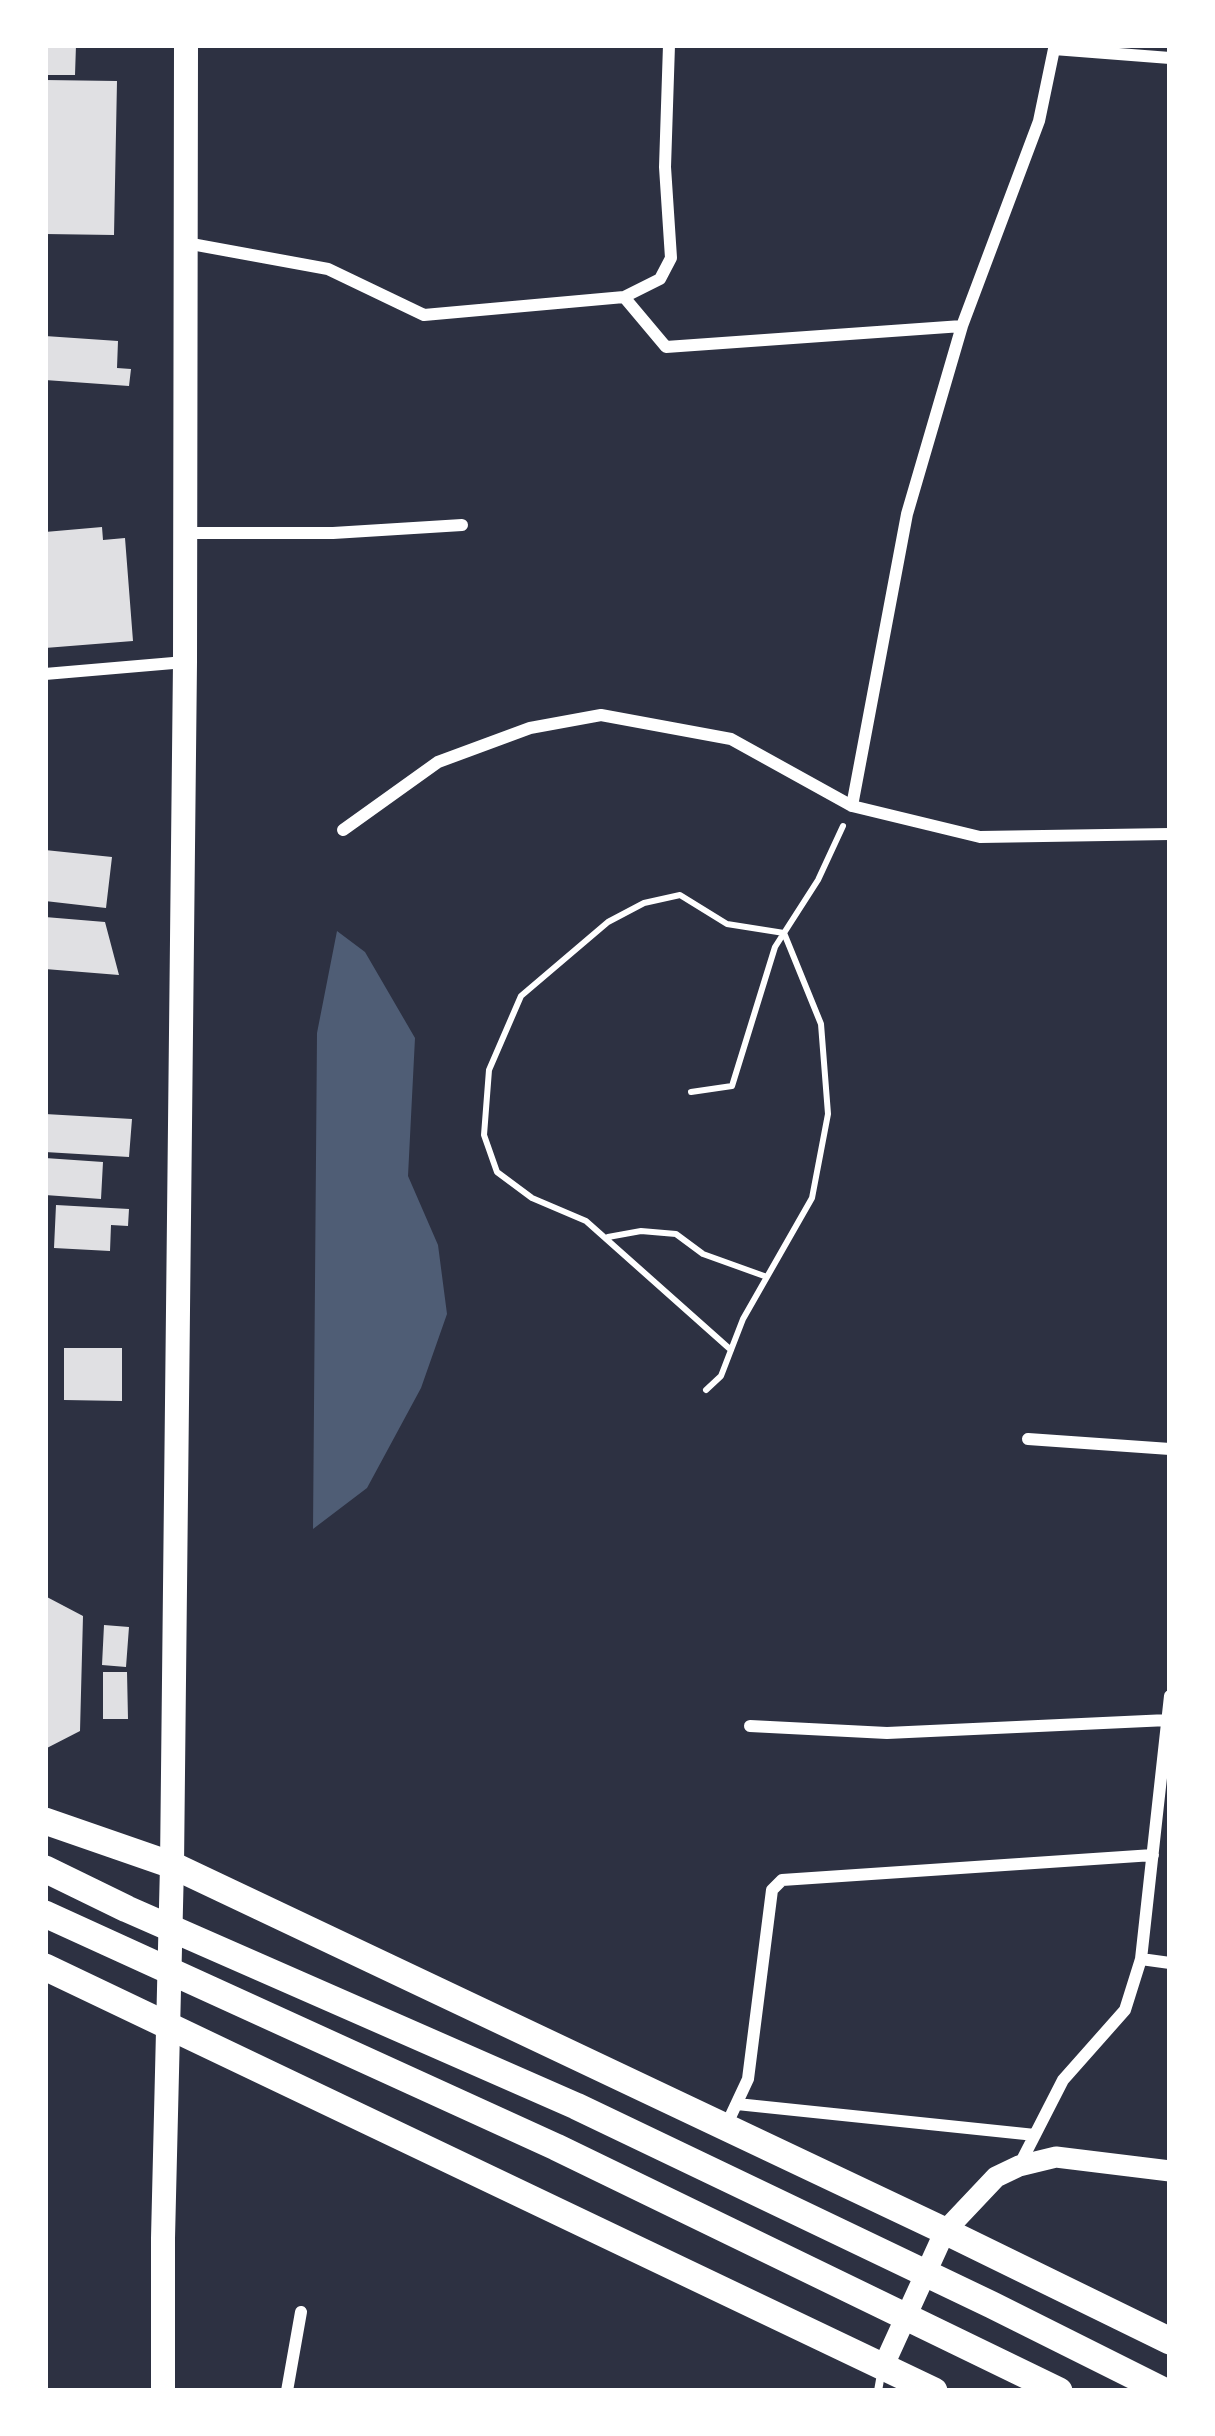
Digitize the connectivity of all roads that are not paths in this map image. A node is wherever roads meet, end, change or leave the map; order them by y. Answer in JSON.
{"nodes":[{"id":1,"x":186,"y":45,"type":"edge"},
{"id":2,"x":669,"y":45,"type":"edge"},
{"id":3,"x":1049,"y":47,"type":"edge"},
{"id":4,"x":1170,"y":58,"type":"edge"},
{"id":5,"x":186,"y":244,"type":"junction"},
{"id":6,"x":624,"y":296,"type":"junction"},
{"id":7,"x":962,"y":326,"type":"junction"},
{"id":8,"x":462,"y":524,"type":"dead end"},
{"id":9,"x":185,"y":533,"type":"junction"},
{"id":10,"x":184,"y":662,"type":"junction"},
{"id":11,"x":45,"y":674,"type":"edge"},
{"id":12,"x":852,"y":806,"type":"junction"},
{"id":13,"x":343,"y":830,"type":"dead end"},
{"id":14,"x":1170,"y":834,"type":"edge"},
{"id":15,"x":1028,"y":1439,"type":"dead end"},
{"id":16,"x":1170,"y":1449,"type":"edge"},
{"id":17,"x":1170,"y":1696,"type":"edge"},
{"id":18,"x":1168,"y":1720,"type":"edge"},
{"id":19,"x":750,"y":1726,"type":"dead end"},
{"id":20,"x":45,"y":1821,"type":"edge"},
{"id":21,"x":1153,"y":1855,"type":"junction"},
{"id":22,"x":172,"y":1865,"type":"junction"},
{"id":23,"x":45,"y":1869,"type":"edge"},
{"id":24,"x":45,"y":1913,"type":"edge"},
{"id":25,"x":1141,"y":1959,"type":"junction"},
{"id":26,"x":1170,"y":1963,"type":"edge"},
{"id":27,"x":45,"y":1966,"type":"edge"},
{"id":28,"x":168,"y":2023,"type":"junction"},
{"id":29,"x":731,"y":2115,"type":"junction"},
{"id":30,"x":1035,"y":2135,"type":"junction"},
{"id":31,"x":1019,"y":2166,"type":"junction"},
{"id":32,"x":1170,"y":2171,"type":"edge"},
{"id":33,"x":945,"y":2230,"type":"junction"},
{"id":34,"x":301,"y":2312,"type":"dead end"},
{"id":35,"x":1170,"y":2341,"type":"edge"},
{"id":36,"x":880,"y":2379,"type":"edge"},
{"id":37,"x":164,"y":2391,"type":"edge"},
{"id":38,"x":287,"y":2391,"type":"edge"},
{"id":39,"x":934,"y":2391,"type":"edge"},
{"id":40,"x":1059,"y":2391,"type":"edge"},
{"id":41,"x":1164,"y":2391,"type":"edge"}],
"edges":[{"from":1,"to":5,"type":"main road"},
{"from":2,"to":6,"type":"street"},
{"from":3,"to":4,"type":"street"},
{"from":3,"to":7,"type":"street"},
{"from":5,"to":6,"type":"street"},
{"from":5,"to":9,"type":"main road"},
{"from":6,"to":7,"type":"street"},
{"from":7,"to":12,"type":"street"},
{"from":8,"to":9,"type":"street"},
{"from":9,"to":10,"type":"main road"},
{"from":10,"to":11,"type":"street"},
{"from":10,"to":22,"type":"main road"},
{"from":12,"to":13,"type":"street"},
{"from":12,"to":14,"type":"street"},
{"from":15,"to":16,"type":"street"},
{"from":17,"to":18,"type":"street"},
{"from":18,"to":19,"type":"street"},
{"from":18,"to":21,"type":"street"},
{"from":20,"to":22,"type":"highway"},
{"from":21,"to":25,"type":"street"},
{"from":21,"to":29,"type":"street"},
{"from":22,"to":28,"type":"main road"},
{"from":22,"to":29,"type":"highway"},
{"from":23,"to":41,"type":"highway"},
{"from":24,"to":40,"type":"highway"},
{"from":25,"to":26,"type":"street"},
{"from":25,"to":30,"type":"street"},
{"from":27,"to":28,"type":"highway"},
{"from":28,"to":36,"type":"highway"},
{"from":28,"to":37,"type":"main road"},
{"from":29,"to":30,"type":"street"},
{"from":29,"to":33,"type":"highway"},
{"from":30,"to":31,"type":"street"},
{"from":31,"to":32,"type":"street"},
{"from":31,"to":33,"type":"street"},
{"from":33,"to":35,"type":"highway"},
{"from":33,"to":36,"type":"street"},
{"from":34,"to":38,"type":"street"},
{"from":36,"to":39,"type":"highway"}]}
